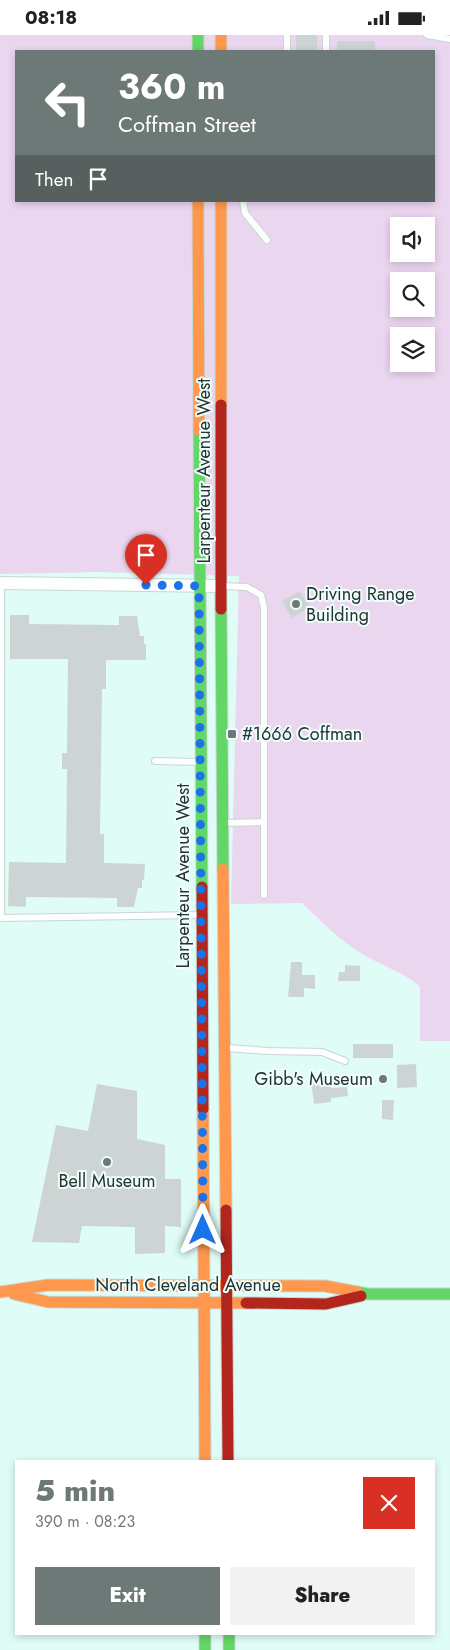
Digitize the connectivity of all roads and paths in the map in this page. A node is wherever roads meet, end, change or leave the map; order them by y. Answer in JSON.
{"nodes":[{"id":1,"x":198,"y":35,"type":"edge"},
{"id":2,"x":221,"y":35,"type":"edge"},
{"id":3,"x":287,"y":35,"type":"edge"},
{"id":4,"x":326,"y":35,"type":"edge"},
{"id":5,"x":427,"y":35,"type":"edge"},
{"id":6,"x":450,"y":39,"type":"edge"},
{"id":7,"x":198,"y":50,"type":"edge"},
{"id":8,"x":221,"y":50,"type":"edge"},
{"id":9,"x":287,"y":50,"type":"edge"},
{"id":10,"x":326,"y":50,"type":"edge"},
{"id":11,"x":198,"y":202,"type":"edge"},
{"id":12,"x":221,"y":202,"type":"edge"},
{"id":13,"x":243,"y":202,"type":"edge"},
{"id":14,"x":267,"y":240,"type":"dead end"},
{"id":15,"x":1,"y":583,"type":"edge"},
{"id":16,"x":199,"y":586,"type":"junction"},
{"id":17,"x":221,"y":586,"type":"junction"},
{"id":18,"x":155,"y":761,"type":"dead end"},
{"id":19,"x":200,"y":762,"type":"junction"},
{"id":20,"x":223,"y":823,"type":"junction"},
{"id":21,"x":264,"y":823,"type":"junction"},
{"id":22,"x":264,"y":895,"type":"dead end"},
{"id":23,"x":201,"y":915,"type":"junction"},
{"id":24,"x":225,"y":1031,"type":"junction"},
{"id":25,"x":202,"y":1032,"type":"junction"},
{"id":26,"x":225,"y":1047,"type":"junction"},
{"id":27,"x":345,"y":1061,"type":"dead end"},
{"id":28,"x":204,"y":1286,"type":"junction"},
{"id":29,"x":227,"y":1286,"type":"junction"},
{"id":30,"x":4,"y":1292,"type":"edge"},
{"id":31,"x":368,"y":1294,"type":"junction"},
{"id":32,"x":450,"y":1294,"type":"edge"},
{"id":33,"x":204,"y":1303,"type":"junction"},
{"id":34,"x":227,"y":1303,"type":"junction"},
{"id":35,"x":204,"y":1460,"type":"edge"},
{"id":36,"x":228,"y":1460,"type":"edge"},
{"id":37,"x":205,"y":1635,"type":"edge"},
{"id":38,"x":229,"y":1635,"type":"edge"},
{"id":39,"x":205,"y":1650,"type":"edge"},
{"id":40,"x":229,"y":1650,"type":"edge"}],
"edges":[{"from":1,"to":7,"type":"main road"},
{"from":2,"to":8,"type":"main road"},
{"from":3,"to":9,"type":"lane"},
{"from":4,"to":10,"type":"lane"},
{"from":5,"to":6,"type":"lane"},
{"from":11,"to":16,"type":"main road","name":"Larpenteur Avenue West"},
{"from":12,"to":17,"type":"main road","name":"Larpenteur Avenue West"},
{"from":13,"to":14,"type":"lane"},
{"from":15,"to":16,"type":"street"},
{"from":15,"to":23,"type":"lane"},
{"from":16,"to":17,"type":"street"},
{"from":16,"to":19,"type":"main road","name":"Larpenteur Avenue West"},
{"from":17,"to":20,"type":"main road","name":"Larpenteur Avenue West"},
{"from":17,"to":21,"type":"lane"},
{"from":18,"to":19,"type":"lane"},
{"from":19,"to":23,"type":"main road","name":"Larpenteur Avenue West"},
{"from":20,"to":21,"type":"lane"},
{"from":20,"to":24,"type":"main road","name":"Larpenteur Avenue West"},
{"from":21,"to":22,"type":"lane"},
{"from":23,"to":25,"type":"main road","name":"Larpenteur Avenue West"},
{"from":24,"to":25,"type":"main road"},
{"from":24,"to":26,"type":"main road","name":"Larpenteur Avenue West"},
{"from":25,"to":28,"type":"main road","name":"Larpenteur Avenue West"},
{"from":26,"to":27,"type":"lane"},
{"from":26,"to":29,"type":"main road","name":"Larpenteur Avenue West"},
{"from":28,"to":29,"type":"main road","name":"North Cleveland Avenue"},
{"from":28,"to":30,"type":"main road","name":"North Cleveland Avenue"},
{"from":28,"to":33,"type":"main road","name":"Larpenteur Avenue West"},
{"from":29,"to":31,"type":"main road","name":"North Cleveland Avenue"},
{"from":29,"to":34,"type":"main road","name":"Larpenteur Avenue West"},
{"from":30,"to":33,"type":"main road","name":"North Cleveland Avenue"},
{"from":31,"to":32,"type":"main road","name":"North Cleveland Avenue"},
{"from":31,"to":34,"type":"main road","name":"North Cleveland Avenue"},
{"from":33,"to":34,"type":"main road","name":"North Cleveland Avenue"},
{"from":33,"to":35,"type":"main road","name":"Larpenteur Avenue West"},
{"from":34,"to":36,"type":"main road","name":"Larpenteur Avenue West"},
{"from":37,"to":39,"type":"main road"},
{"from":38,"to":40,"type":"main road"}]}
